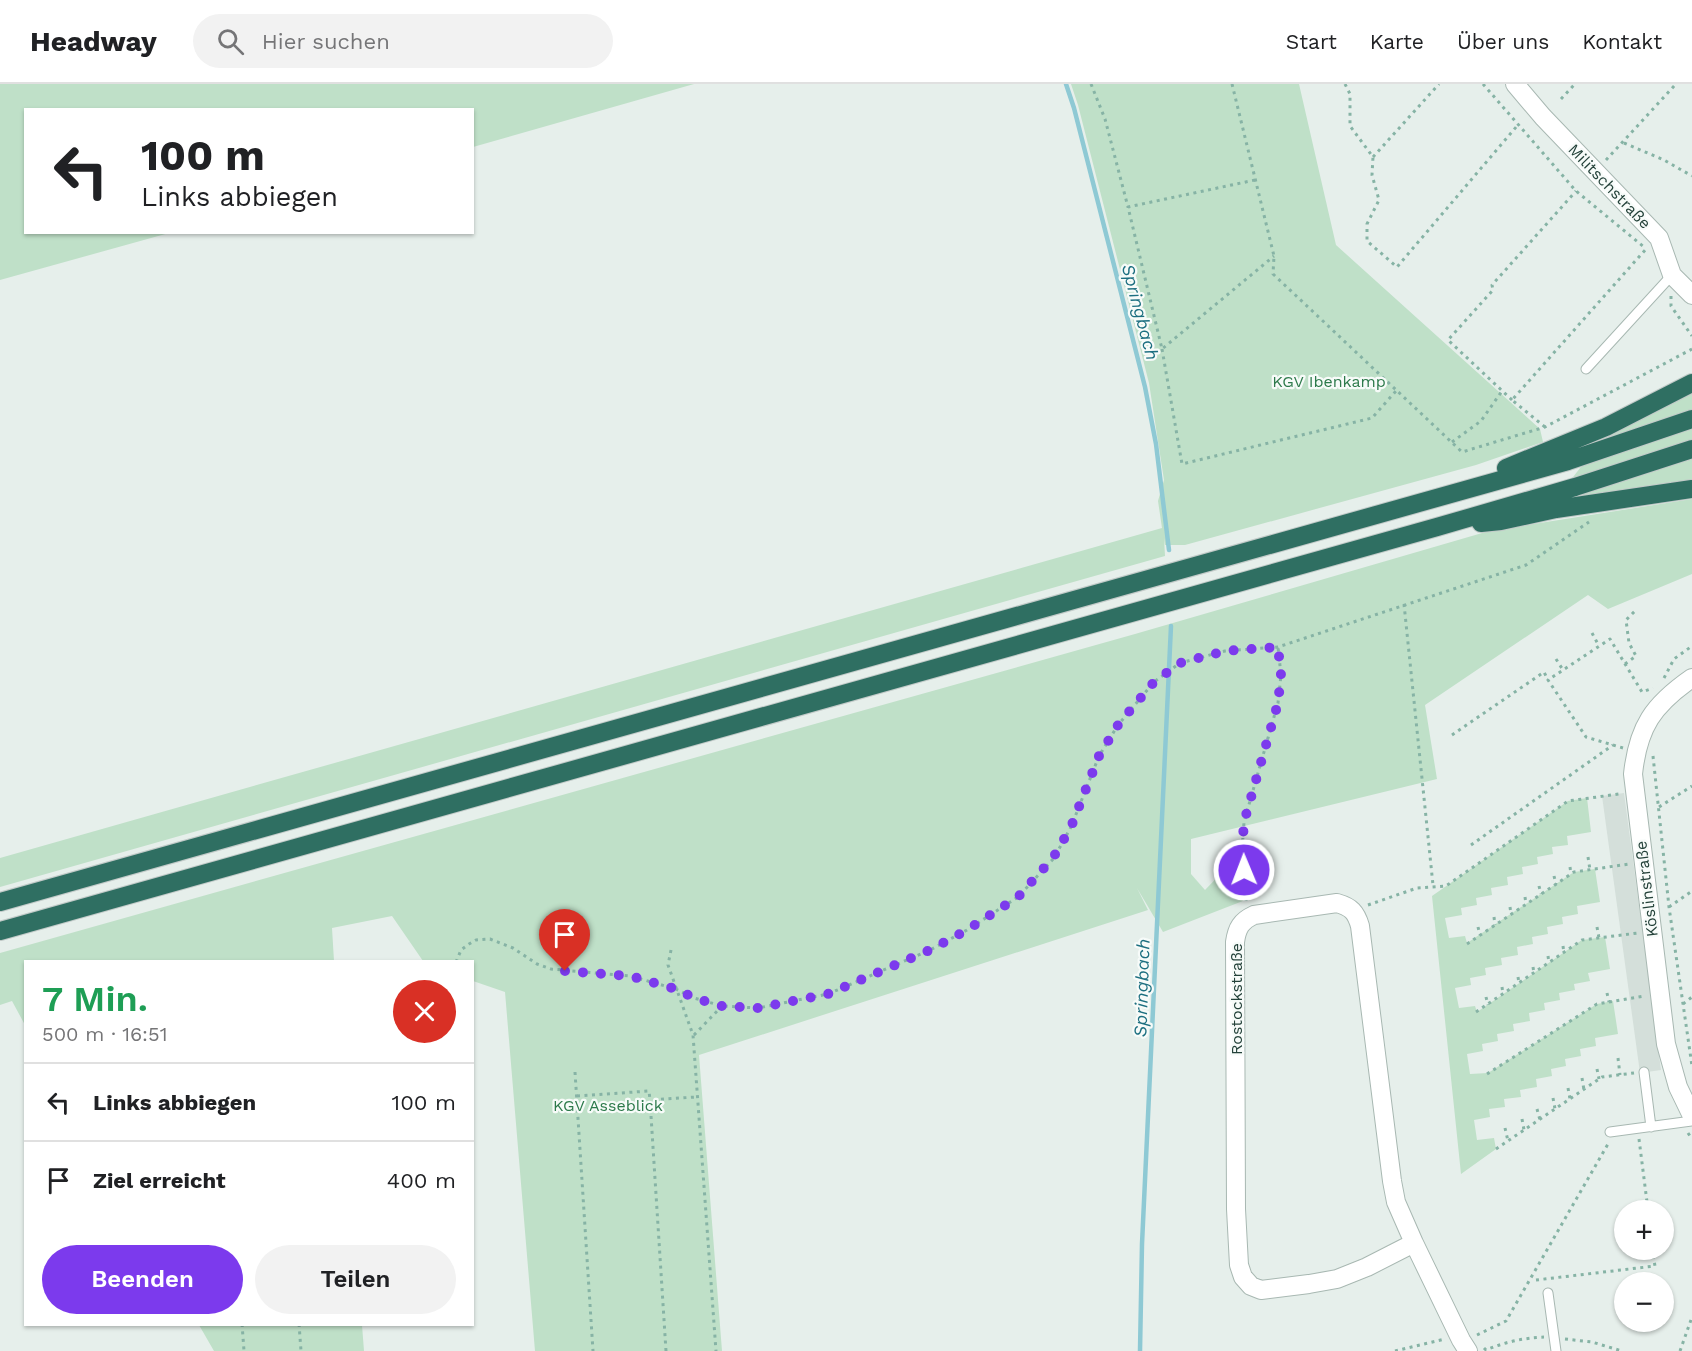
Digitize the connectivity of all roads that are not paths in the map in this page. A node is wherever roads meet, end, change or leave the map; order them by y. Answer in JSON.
{"nodes":[{"id":1,"x":1515,"y":84,"type":"edge"},
{"id":2,"x":1672,"y":275,"type":"junction"},
{"id":3,"x":1692,"y":295,"type":"edge"},
{"id":4,"x":1586,"y":369,"type":"dead end"},
{"id":5,"x":1692,"y":383,"type":"edge"},
{"id":6,"x":1692,"y":419,"type":"edge"},
{"id":7,"x":1692,"y":449,"type":"edge"},
{"id":8,"x":1465,"y":489,"type":"junction"},
{"id":9,"x":1692,"y":489,"type":"edge"},
{"id":10,"x":1437,"y":527,"type":"junction"},
{"id":11,"x":1692,"y":678,"type":"edge"},
{"id":12,"x":0,"y":902,"type":"edge"},
{"id":13,"x":0,"y":931,"type":"edge"},
{"id":14,"x":1644,"y":1072,"type":"road end"},
{"id":15,"x":1692,"y":1116,"type":"edge"},
{"id":16,"x":1692,"y":1121,"type":"edge"},
{"id":17,"x":1651,"y":1127,"type":"junction"},
{"id":18,"x":1614,"y":1132,"type":"road end"},
{"id":19,"x":1414,"y":1243,"type":"junction"},
{"id":20,"x":1548,"y":1293,"type":"dead end"},
{"id":21,"x":1460,"y":1345,"type":"edge"},
{"id":22,"x":1556,"y":1351,"type":"edge"}],
"edges":[{"from":1,"to":2,"type":"street","name":"Militschstraße"},
{"from":2,"to":3,"type":"street","name":"Militschstraße"},
{"from":2,"to":4,"type":"lane"},
{"from":5,"to":8,"type":"highway"},
{"from":6,"to":8,"type":"highway"},
{"from":7,"to":10,"type":"highway"},
{"from":8,"to":12,"type":"highway"},
{"from":9,"to":10,"type":"highway"},
{"from":10,"to":13,"type":"highway"},
{"from":11,"to":15,"type":"street","name":"Köslinstraße"},
{"from":14,"to":17,"type":"lane"},
{"from":16,"to":17,"type":"lane"},
{"from":17,"to":18,"type":"lane"},
{"from":19,"to":19,"type":"street","name":"Rostockstraße"},
{"from":19,"to":21,"type":"street","name":"Rostockstraße"},
{"from":20,"to":22,"type":"lane"}]}
